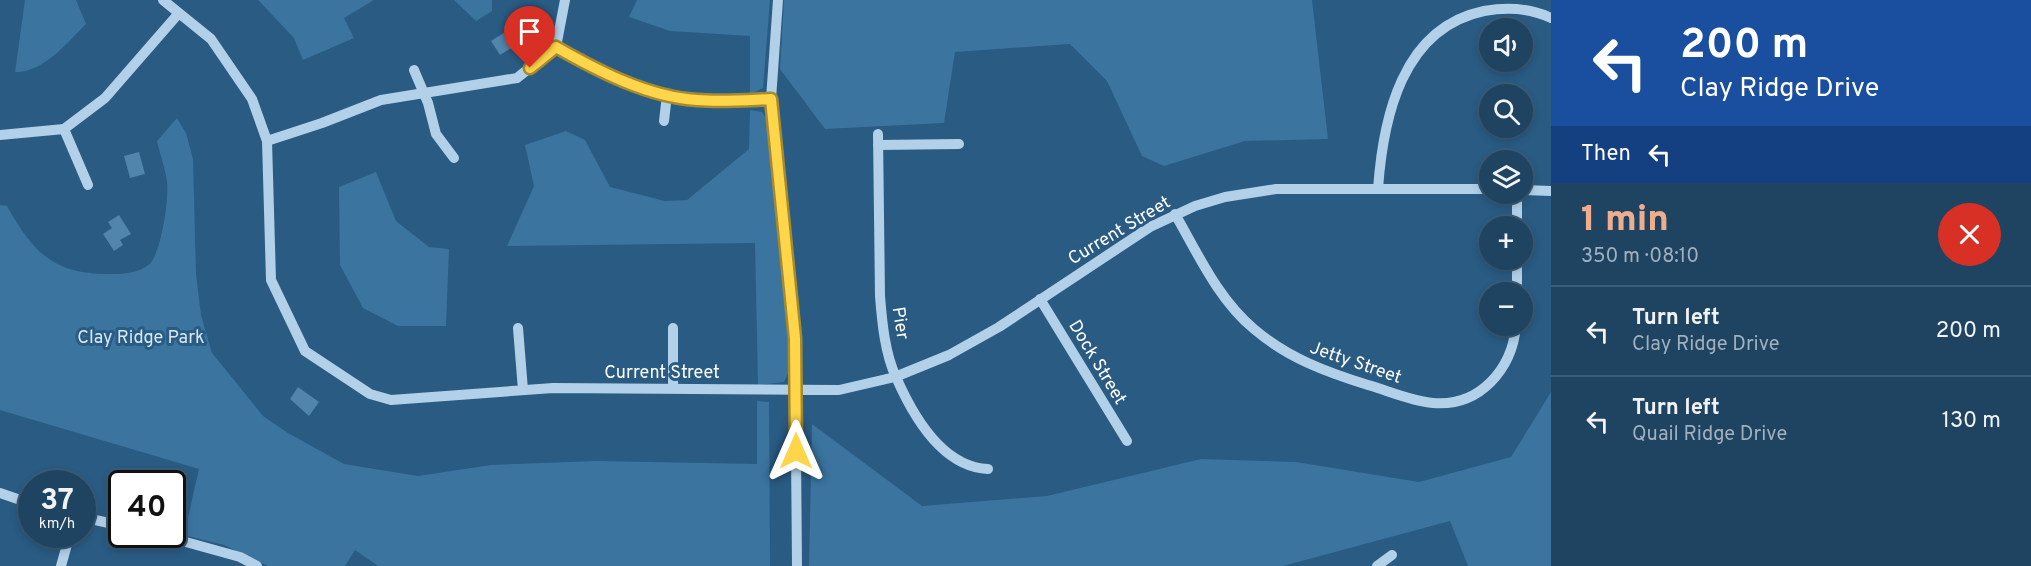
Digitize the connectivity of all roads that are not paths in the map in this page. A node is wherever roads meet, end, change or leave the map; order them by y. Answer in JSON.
{"nodes":[{"id":1,"x":163,"y":0,"type":"edge"},
{"id":2,"x":565,"y":0,"type":"edge"},
{"id":3,"x":778,"y":0,"type":"edge"},
{"id":4,"x":178,"y":13,"type":"junction"},
{"id":5,"x":1551,"y":18,"type":"edge"},
{"id":6,"x":556,"y":47,"type":"junction"},
{"id":7,"x":414,"y":70,"type":"dead end"},
{"id":8,"x":425,"y":94,"type":"junction"},
{"id":9,"x":667,"y":95,"type":"junction"},
{"id":10,"x":771,"y":99,"type":"junction"},
{"id":11,"x":664,"y":121,"type":"dead end"},
{"id":12,"x":64,"y":129,"type":"junction"},
{"id":13,"x":0,"y":135,"type":"edge"},
{"id":14,"x":267,"y":141,"type":"junction"},
{"id":15,"x":959,"y":144,"type":"dead end"},
{"id":16,"x":454,"y":158,"type":"dead end"},
{"id":17,"x":88,"y":185,"type":"dead end"},
{"id":18,"x":1378,"y":189,"type":"junction"},
{"id":19,"x":1479,"y":189,"type":"edge"},
{"id":20,"x":1533,"y":190,"type":"edge"},
{"id":21,"x":1551,"y":191,"type":"edge"},
{"id":22,"x":1175,"y":214,"type":"junction"},
{"id":23,"x":1040,"y":299,"type":"junction"},
{"id":24,"x":518,"y":328,"type":"dead end"},
{"id":25,"x":673,"y":328,"type":"dead end"},
{"id":26,"x":1514,"y":336,"type":"edge"},
{"id":27,"x":895,"y":377,"type":"junction"},
{"id":28,"x":673,"y":388,"type":"junction"},
{"id":29,"x":523,"y":390,"type":"junction"},
{"id":30,"x":796,"y":391,"type":"junction"},
{"id":31,"x":1127,"y":441,"type":"dead end"},
{"id":32,"x":988,"y":469,"type":"dead end"},
{"id":33,"x":0,"y":493,"type":"edge"},
{"id":34,"x":18,"y":499,"type":"edge"},
{"id":35,"x":186,"y":542,"type":"edge"},
{"id":36,"x":66,"y":548,"type":"edge"},
{"id":37,"x":1392,"y":555,"type":"dead end"},
{"id":38,"x":61,"y":566,"type":"edge"},
{"id":39,"x":257,"y":566,"type":"edge"},
{"id":40,"x":797,"y":566,"type":"edge"},
{"id":41,"x":1377,"y":566,"type":"edge"}],
"edges":[{"from":1,"to":4,"type":"street","name":"Current Street"},
{"from":2,"to":6,"type":"street"},
{"from":3,"to":10,"type":"street"},
{"from":4,"to":12,"type":"street"},
{"from":4,"to":14,"type":"street","name":"Current Street"},
{"from":5,"to":18,"type":"street"},
{"from":6,"to":8,"type":"street"},
{"from":6,"to":9,"type":"street"},
{"from":7,"to":8,"type":"street"},
{"from":8,"to":14,"type":"street"},
{"from":8,"to":16,"type":"street"},
{"from":9,"to":10,"type":"street"},
{"from":9,"to":11,"type":"street"},
{"from":10,"to":30,"type":"street"},
{"from":12,"to":13,"type":"street"},
{"from":12,"to":17,"type":"street"},
{"from":14,"to":29,"type":"street","name":"Current Street"},
{"from":15,"to":27,"type":"street","name":"Pier"},
{"from":18,"to":19,"type":"street","name":"Current Street"},
{"from":18,"to":22,"type":"street","name":"Current Street"},
{"from":20,"to":21,"type":"street"},
{"from":22,"to":23,"type":"street","name":"Current Street"},
{"from":22,"to":26,"type":"street","name":"Jetty Street"},
{"from":23,"to":27,"type":"street","name":"Current Street"},
{"from":23,"to":31,"type":"street","name":"Dock Street"},
{"from":24,"to":29,"type":"street"},
{"from":25,"to":28,"type":"street"},
{"from":27,"to":30,"type":"street","name":"Current Street"},
{"from":27,"to":32,"type":"street","name":"Pier"},
{"from":28,"to":29,"type":"street","name":"Current Street"},
{"from":28,"to":30,"type":"street","name":"Current Street"},
{"from":30,"to":40,"type":"street"},
{"from":33,"to":34,"type":"street"},
{"from":35,"to":39,"type":"street"},
{"from":36,"to":38,"type":"street"},
{"from":37,"to":41,"type":"street"}]}
